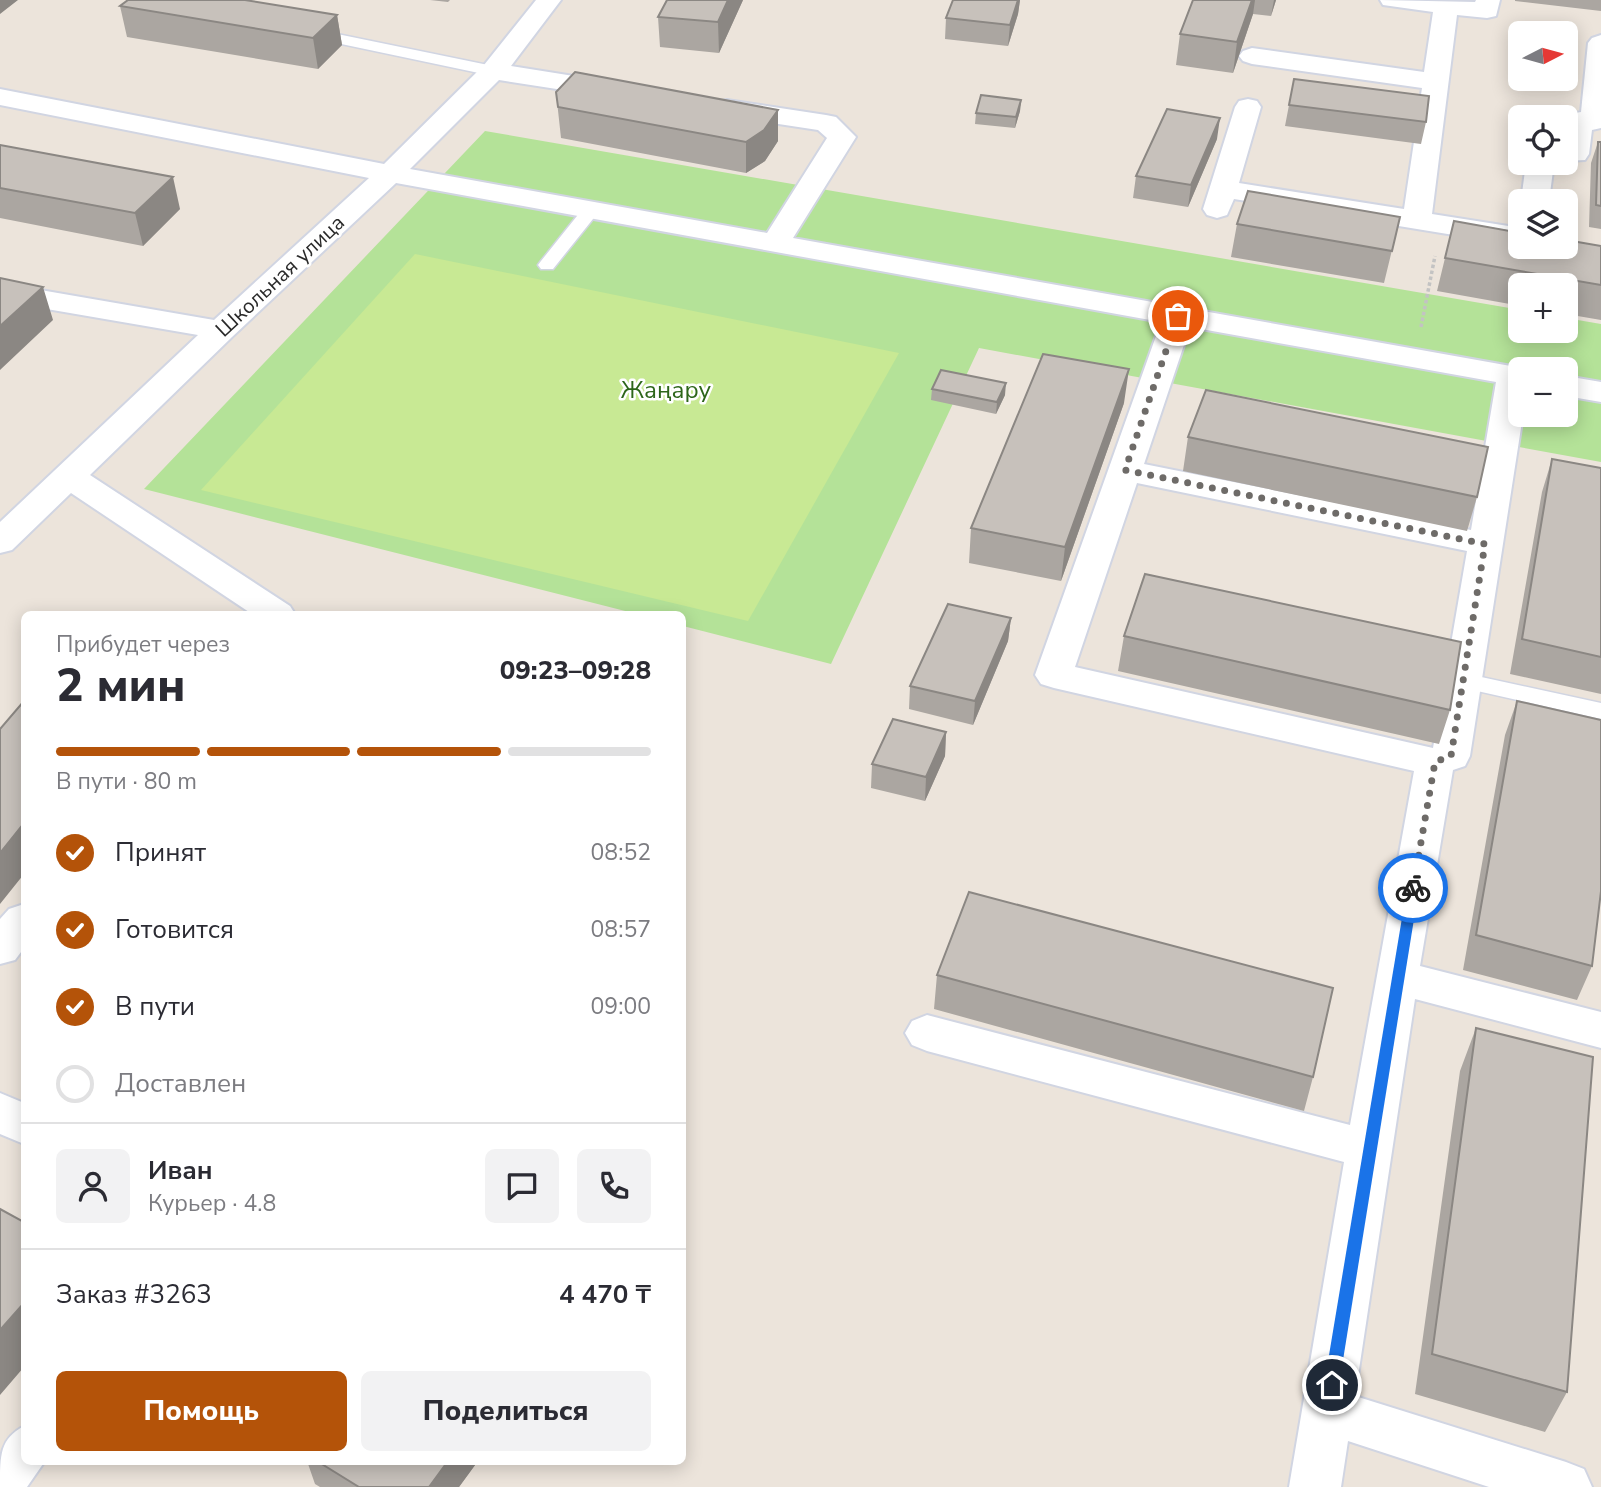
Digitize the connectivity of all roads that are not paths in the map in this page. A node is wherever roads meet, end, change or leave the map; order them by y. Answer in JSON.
{"nodes":[{"id":1,"x":549,"y":0,"type":"edge"},
{"id":2,"x":1392,"y":0,"type":"edge"},
{"id":3,"x":1488,"y":0,"type":"edge"},
{"id":4,"x":1446,"y":7,"type":"junction"},
{"id":5,"x":294,"y":31,"type":"edge"},
{"id":6,"x":1601,"y":43,"type":"edge"},
{"id":7,"x":1252,"y":57,"type":"dead end"},
{"id":8,"x":493,"y":71,"type":"junction"},
{"id":9,"x":1436,"y":82,"type":"junction"},
{"id":10,"x":639,"y":94,"type":"edge"},
{"id":11,"x":0,"y":97,"type":"edge"},
{"id":12,"x":706,"y":104,"type":"edge"},
{"id":13,"x":1248,"y":107,"type":"dead end"},
{"id":14,"x":1578,"y":134,"type":"edge"},
{"id":15,"x":390,"y":174,"type":"junction"},
{"id":16,"x":591,"y":210,"type":"junction"},
{"id":17,"x":1429,"y":222,"type":"junction"},
{"id":18,"x":1508,"y":235,"type":"edge"},
{"id":19,"x":775,"y":243,"type":"junction"},
{"id":20,"x":547,"y":265,"type":"dead end"},
{"id":21,"x":0,"y":292,"type":"edge"},
{"id":22,"x":1178,"y":316,"type":"junction"},
{"id":23,"x":221,"y":330,"type":"junction"},
{"id":24,"x":1508,"y":375,"type":"edge"},
{"id":25,"x":1578,"y":388,"type":"edge"},
{"id":26,"x":1601,"y":392,"type":"edge"},
{"id":27,"x":1508,"y":424,"type":"edge"},
{"id":28,"x":1125,"y":470,"type":"junction"},
{"id":29,"x":69,"y":476,"type":"junction"},
{"id":30,"x":0,"y":542,"type":"edge"},
{"id":31,"x":1485,"y":544,"type":"junction"},
{"id":32,"x":272,"y":611,"type":"edge"},
{"id":33,"x":1464,"y":681,"type":"junction"},
{"id":34,"x":1601,"y":711,"type":"edge"},
{"id":35,"x":1435,"y":762,"type":"junction"},
{"id":36,"x":21,"y":924,"type":"edge"},
{"id":37,"x":0,"y":948,"type":"edge"},
{"id":38,"x":1397,"y":978,"type":"junction"},
{"id":39,"x":1601,"y":1030,"type":"edge"},
{"id":40,"x":927,"y":1034,"type":"dead end"},
{"id":41,"x":1370,"y":1150,"type":"junction"},
{"id":42,"x":1328,"y":1411,"type":"junction"},
{"id":43,"x":21,"y":1454,"type":"edge"},
{"id":44,"x":0,"y":1480,"type":"edge"},
{"id":45,"x":1315,"y":1487,"type":"edge"},
{"id":46,"x":1566,"y":1487,"type":"edge"}],
"edges":[{"from":1,"to":8,"type":"street","name":"Школьная улица"},
{"from":2,"to":4,"type":"street"},
{"from":3,"to":4,"type":"street"},
{"from":4,"to":9,"type":"street"},
{"from":5,"to":8,"type":"lane"},
{"from":6,"to":14,"type":"street"},
{"from":7,"to":9,"type":"street"},
{"from":8,"to":10,"type":"street"},
{"from":8,"to":15,"type":"street","name":"Школьная улица"},
{"from":9,"to":17,"type":"street"},
{"from":11,"to":15,"type":"street"},
{"from":12,"to":19,"type":"street"},
{"from":13,"to":17,"type":"street"},
{"from":15,"to":16,"type":"street"},
{"from":15,"to":23,"type":"street","name":"Школьная улица"},
{"from":16,"to":19,"type":"street"},
{"from":16,"to":20,"type":"lane"},
{"from":17,"to":18,"type":"street"},
{"from":19,"to":22,"type":"street"},
{"from":21,"to":23,"type":"street"},
{"from":22,"to":24,"type":"street"},
{"from":22,"to":28,"type":"street"},
{"from":23,"to":29,"type":"street","name":"Школьная улица"},
{"from":25,"to":26,"type":"street"},
{"from":27,"to":31,"type":"street"},
{"from":28,"to":31,"type":"street"},
{"from":28,"to":35,"type":"street"},
{"from":29,"to":30,"type":"street","name":"Школьная улица"},
{"from":29,"to":32,"type":"street"},
{"from":31,"to":33,"type":"street"},
{"from":33,"to":34,"type":"lane"},
{"from":33,"to":35,"type":"street"},
{"from":35,"to":38,"type":"street"},
{"from":36,"to":37,"type":"street"},
{"from":38,"to":39,"type":"street"},
{"from":38,"to":41,"type":"street"},
{"from":40,"to":41,"type":"street"},
{"from":41,"to":42,"type":"street"},
{"from":42,"to":45,"type":"street"},
{"from":42,"to":46,"type":"street"},
{"from":43,"to":44,"type":"street"}]}
